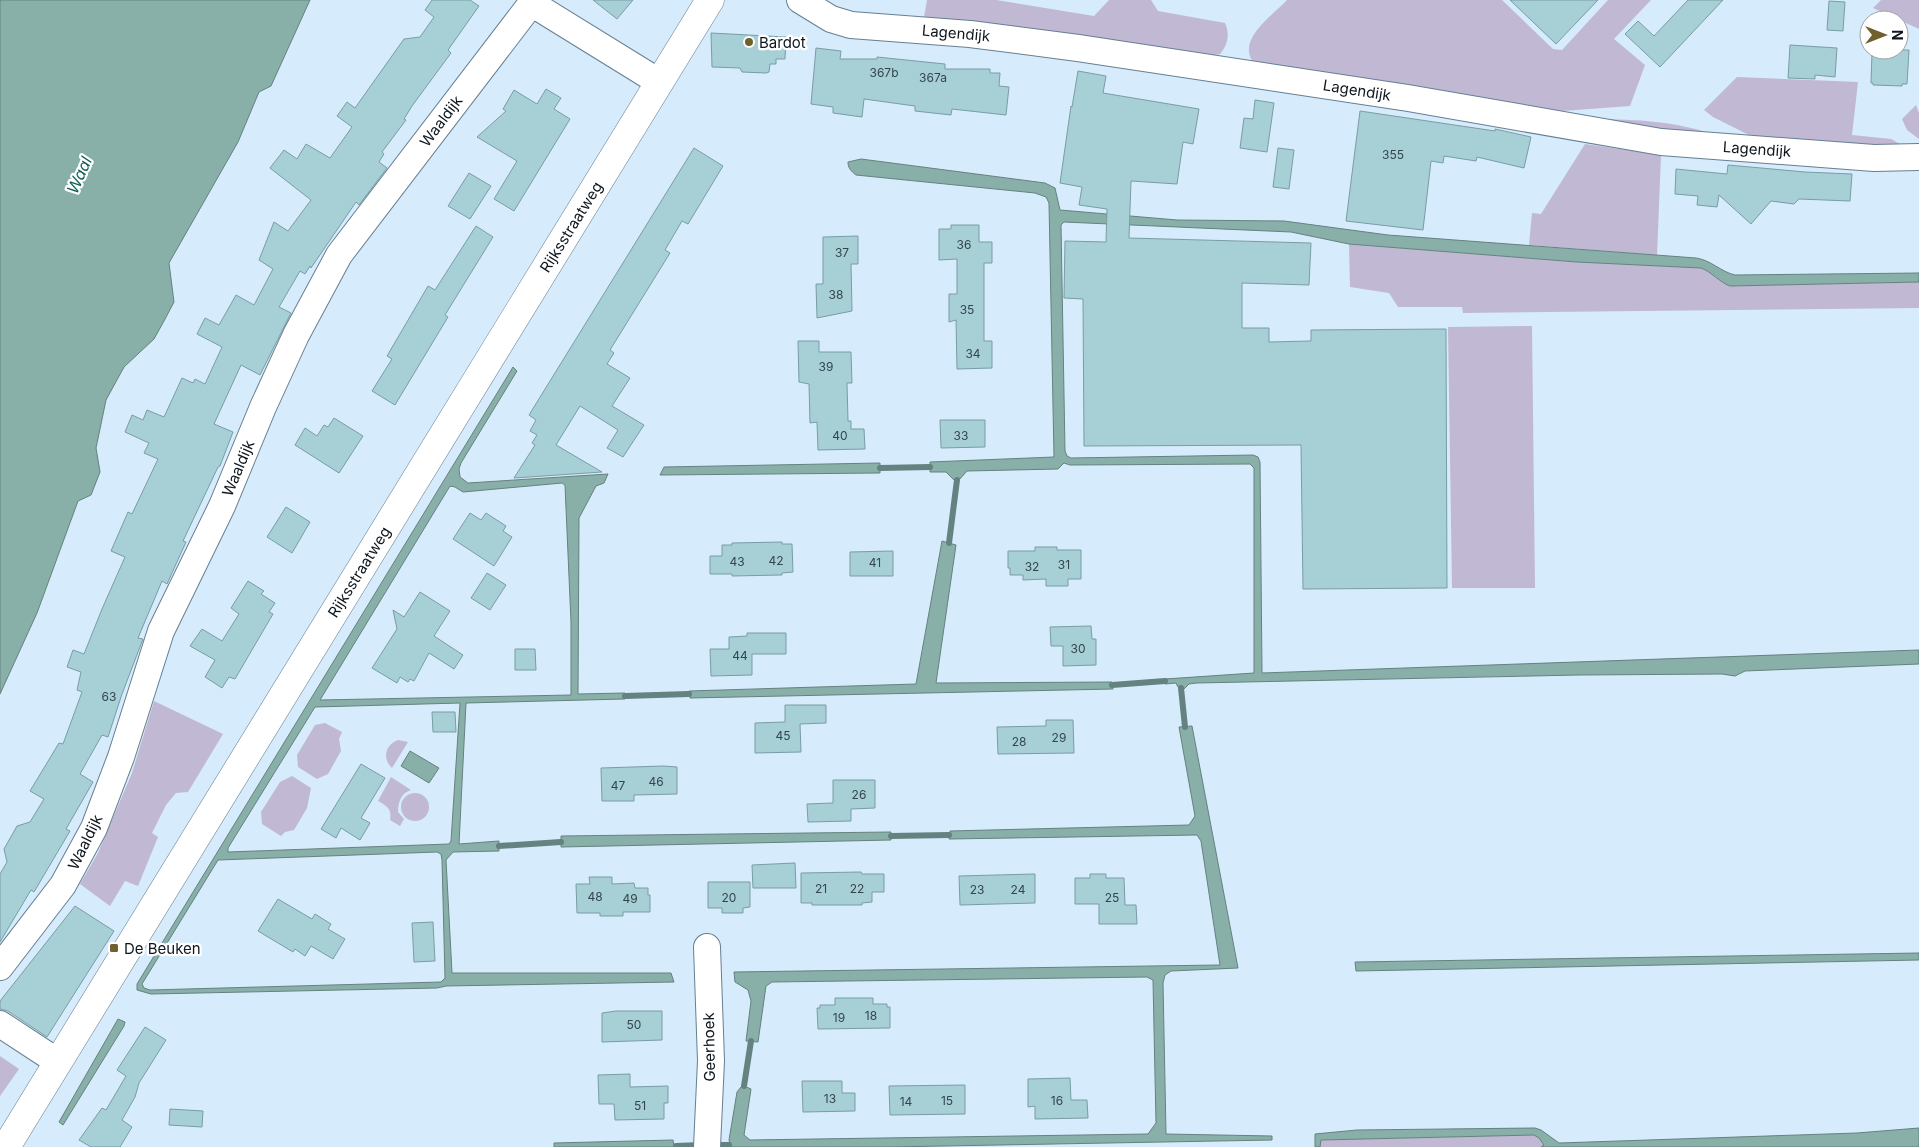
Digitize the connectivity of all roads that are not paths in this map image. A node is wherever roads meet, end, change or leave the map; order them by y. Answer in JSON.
{"nodes":[{"id":1,"x":710,"y":0,"type":"edge"},
{"id":2,"x":800,"y":0,"type":"edge"},
{"id":3,"x":532,"y":2,"type":"edge"},
{"id":4,"x":659,"y":82,"type":"junction"},
{"id":5,"x":1919,"y":156,"type":"edge"},
{"id":6,"x":707,"y":947,"type":"dead end"},
{"id":7,"x":0,"y":967,"type":"edge"},
{"id":8,"x":0,"y":1024,"type":"edge"},
{"id":9,"x":58,"y":1062,"type":"junction"},
{"id":10,"x":6,"y":1147,"type":"edge"},
{"id":11,"x":707,"y":1147,"type":"edge"}],
"edges":[{"from":1,"to":4,"type":"street","name":"Rijksstraatweg"},
{"from":2,"to":5,"type":"street","name":"Lagendijk"},
{"from":3,"to":4,"type":"street"},
{"from":3,"to":7,"type":"street","name":"Waaldijk"},
{"from":4,"to":9,"type":"street","name":"Rijksstraatweg"},
{"from":6,"to":11,"type":"street","name":"Geerhoek"},
{"from":8,"to":9,"type":"street"},
{"from":9,"to":10,"type":"street","name":"Rijksstraatweg"}]}
